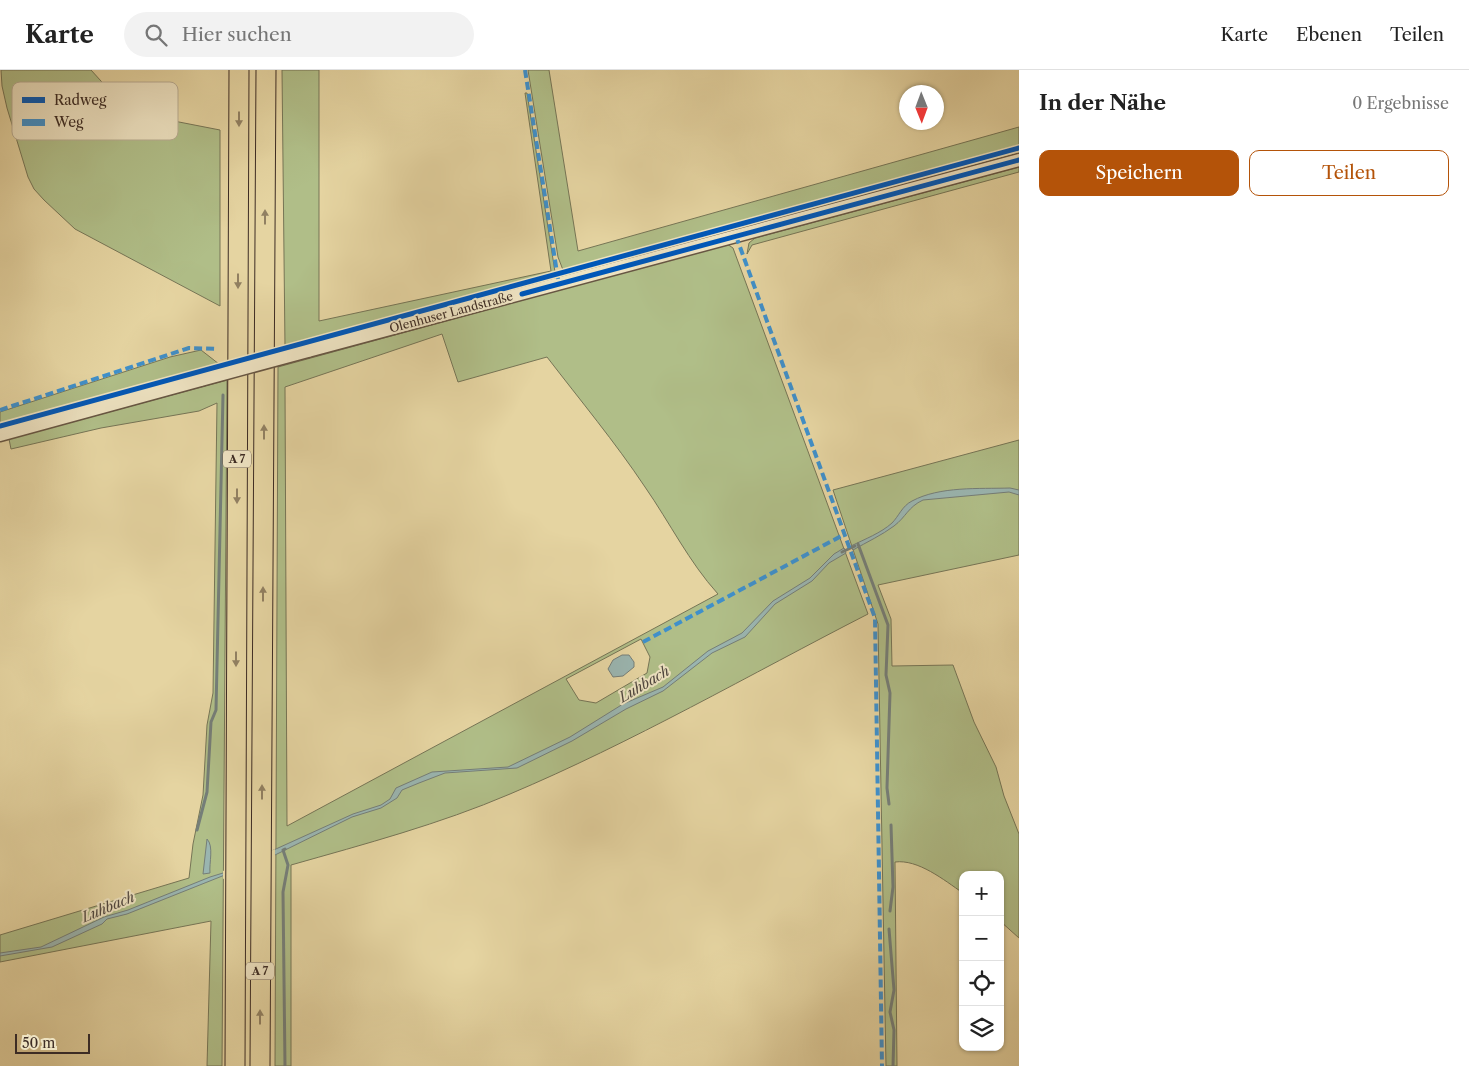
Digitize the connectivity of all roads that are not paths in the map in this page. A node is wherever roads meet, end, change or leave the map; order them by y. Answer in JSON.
{"nodes":[{"id":1,"x":239,"y":70,"type":"edge"},
{"id":2,"x":266,"y":70,"type":"edge"},
{"id":3,"x":1019,"y":160,"type":"edge"},
{"id":4,"x":0,"y":435,"type":"edge"},
{"id":5,"x":235,"y":1066,"type":"edge"},
{"id":6,"x":260,"y":1066,"type":"edge"}],
"edges":[{"from":1,"to":5,"type":"highway","number":"A 7","one_way":true},
{"from":6,"to":2,"type":"highway","number":"A 7","one_way":true},
{"from":3,"to":4,"type":"street","name":"Olenhuser Landstraße","bridge":true}]}
